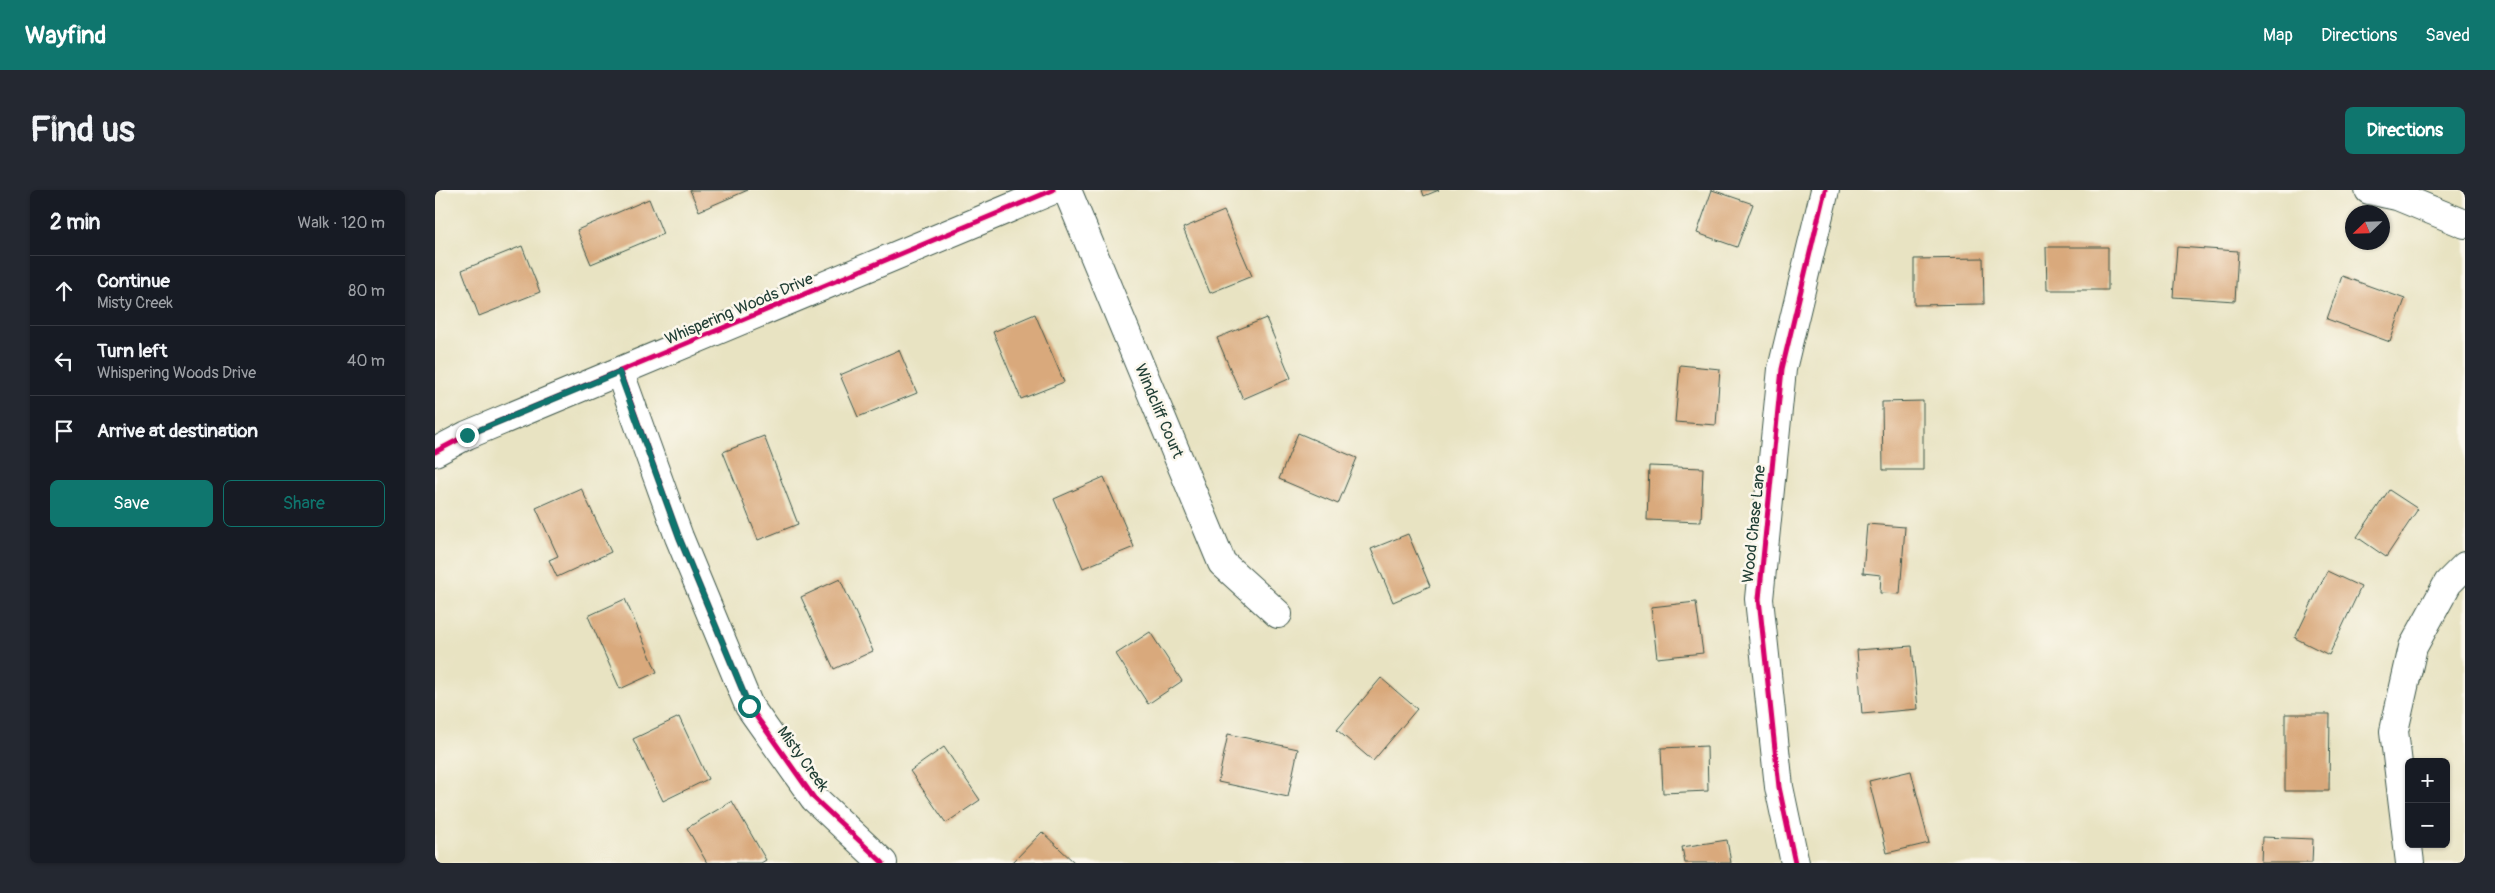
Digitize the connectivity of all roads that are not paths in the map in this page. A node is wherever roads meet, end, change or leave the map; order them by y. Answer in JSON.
{"nodes":[{"id":1,"x":1053,"y":190,"type":"edge"},
{"id":2,"x":1067,"y":190,"type":"edge"},
{"id":3,"x":1825,"y":190,"type":"edge"},
{"id":4,"x":2369,"y":190,"type":"edge"},
{"id":5,"x":2399,"y":193,"type":"edge"},
{"id":6,"x":2465,"y":224,"type":"edge"},
{"id":7,"x":619,"y":372,"type":"junction"},
{"id":8,"x":435,"y":452,"type":"edge"},
{"id":9,"x":2465,"y":566,"type":"edge"},
{"id":10,"x":1278,"y":614,"type":"dead end"},
{"id":11,"x":883,"y":863,"type":"edge"},
{"id":12,"x":1795,"y":863,"type":"edge"},
{"id":13,"x":2410,"y":863,"type":"edge"}],
"edges":[{"from":1,"to":7,"type":"street","name":"Whispering Woods Drive"},
{"from":2,"to":10,"type":"street","name":"Windcliff Court"},
{"from":3,"to":12,"type":"street","name":"Wood Chase Lane"},
{"from":4,"to":5,"type":"street"},
{"from":5,"to":6,"type":"street"},
{"from":7,"to":8,"type":"street","name":"Whispering Woods Drive"},
{"from":7,"to":11,"type":"street","name":"Misty Creek"},
{"from":9,"to":13,"type":"street"}]}
